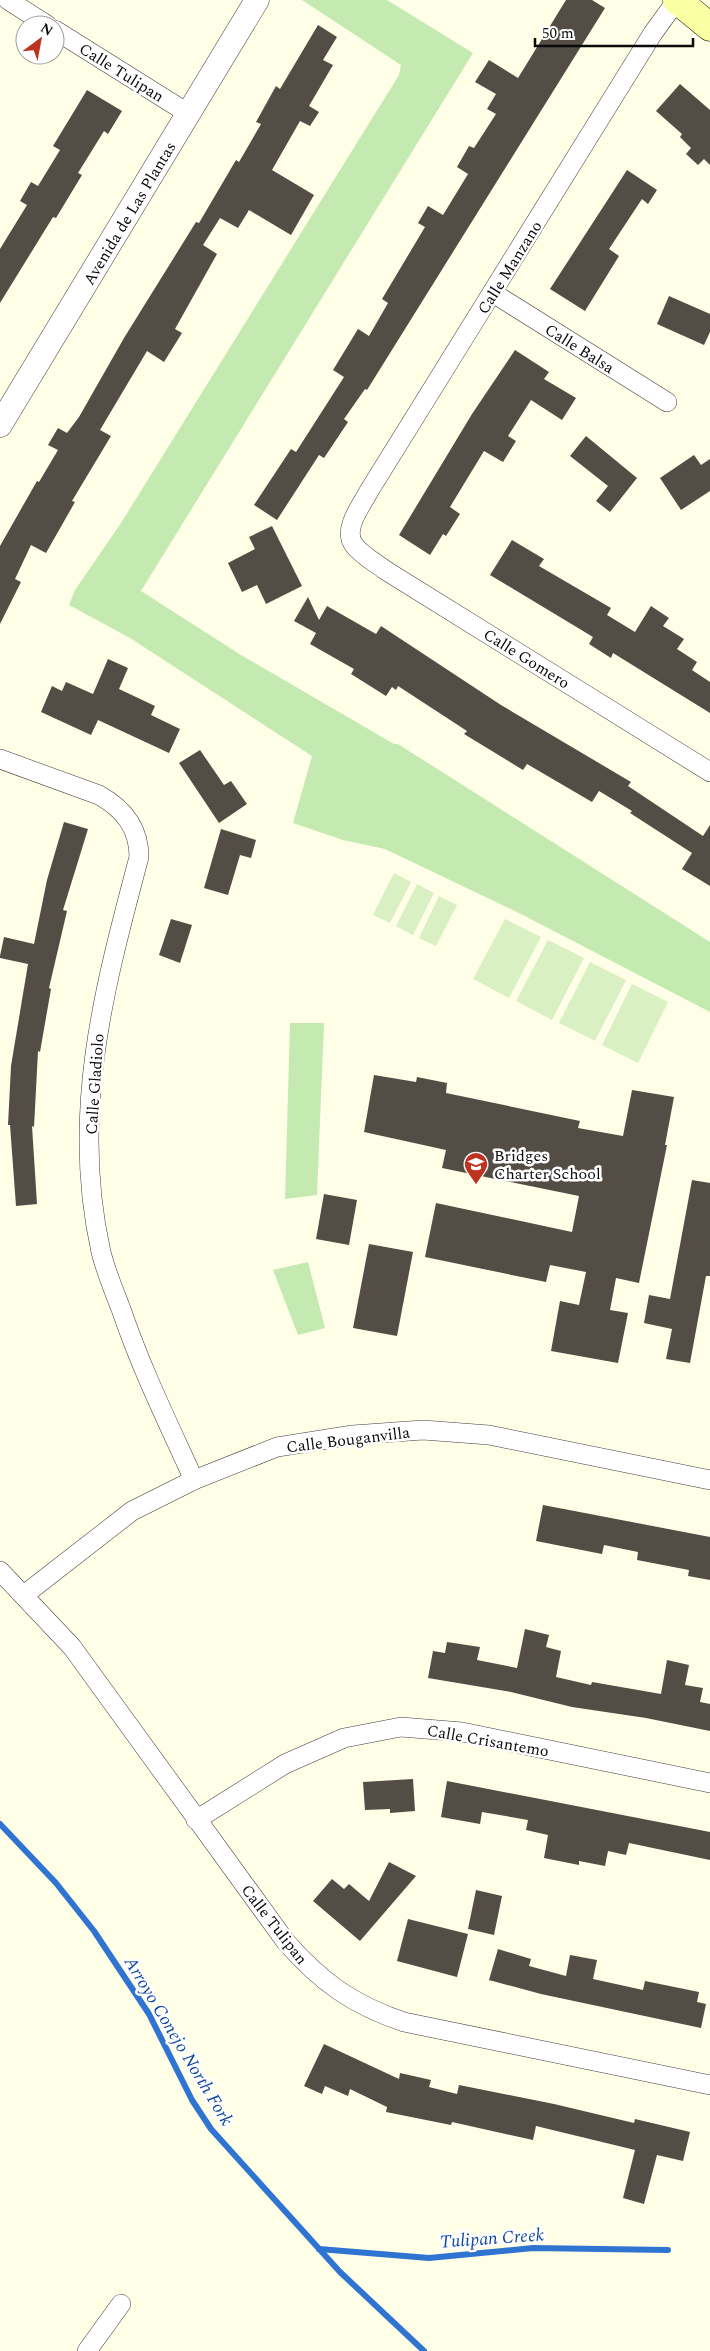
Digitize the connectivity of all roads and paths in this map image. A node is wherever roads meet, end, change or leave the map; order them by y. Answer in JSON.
{"nodes":[{"id":1,"x":8,"y":0,"type":"edge"},
{"id":2,"x":258,"y":0,"type":"edge"},
{"id":3,"x":677,"y":0,"type":"edge"},
{"id":4,"x":32,"y":15,"type":"edge"},
{"id":5,"x":710,"y":27,"type":"edge"},
{"id":6,"x":65,"y":36,"type":"edge"},
{"id":7,"x":189,"y":114,"type":"junction"},
{"id":8,"x":493,"y":293,"type":"junction"},
{"id":9,"x":667,"y":402,"type":"dead end"},
{"id":10,"x":0,"y":425,"type":"edge"},
{"id":11,"x":351,"y":537,"type":"joint"},
{"id":12,"x":0,"y":760,"type":"edge"},
{"id":13,"x":710,"y":772,"type":"edge"},
{"id":14,"x":194,"y":1480,"type":"junction"},
{"id":15,"x":710,"y":1480,"type":"edge"},
{"id":16,"x":0,"y":1571,"type":"edge"},
{"id":17,"x":24,"y":1595,"type":"junction"},
{"id":18,"x":710,"y":1783,"type":"edge"},
{"id":19,"x":196,"y":1820,"type":"junction"},
{"id":20,"x":710,"y":2086,"type":"edge"},
{"id":21,"x":121,"y":2304,"type":"dead end"},
{"id":22,"x":87,"y":2351,"type":"edge"}],
"edges":[{"from":1,"to":4,"type":"street"},
{"from":2,"to":7,"type":"street","name":"Avenida de Las Plantas"},
{"from":3,"to":5,"type":"main road"},
{"from":3,"to":8,"type":"street","name":"Calle Manzano"},
{"from":6,"to":7,"type":"street","name":"Calle Tulipan"},
{"from":7,"to":10,"type":"street","name":"Avenida de Las Plantas"},
{"from":8,"to":9,"type":"street","name":"Calle Balsa"},
{"from":8,"to":11,"type":"street","name":"Calle Manzano"},
{"from":11,"to":13,"type":"street","name":"Calle Gomero"},
{"from":12,"to":14,"type":"street","name":"Calle Gladiolo"},
{"from":14,"to":15,"type":"street","name":"Calle Bouganvilla"},
{"from":14,"to":17,"type":"street","name":"Calle Bouganvilla"},
{"from":16,"to":17,"type":"street","name":"Calle Tulipan"},
{"from":17,"to":19,"type":"street","name":"Calle Tulipan"},
{"from":18,"to":19,"type":"street","name":"Calle Crisantemo"},
{"from":19,"to":20,"type":"street","name":"Calle Tulipan"},
{"from":21,"to":22,"type":"street"}]}
